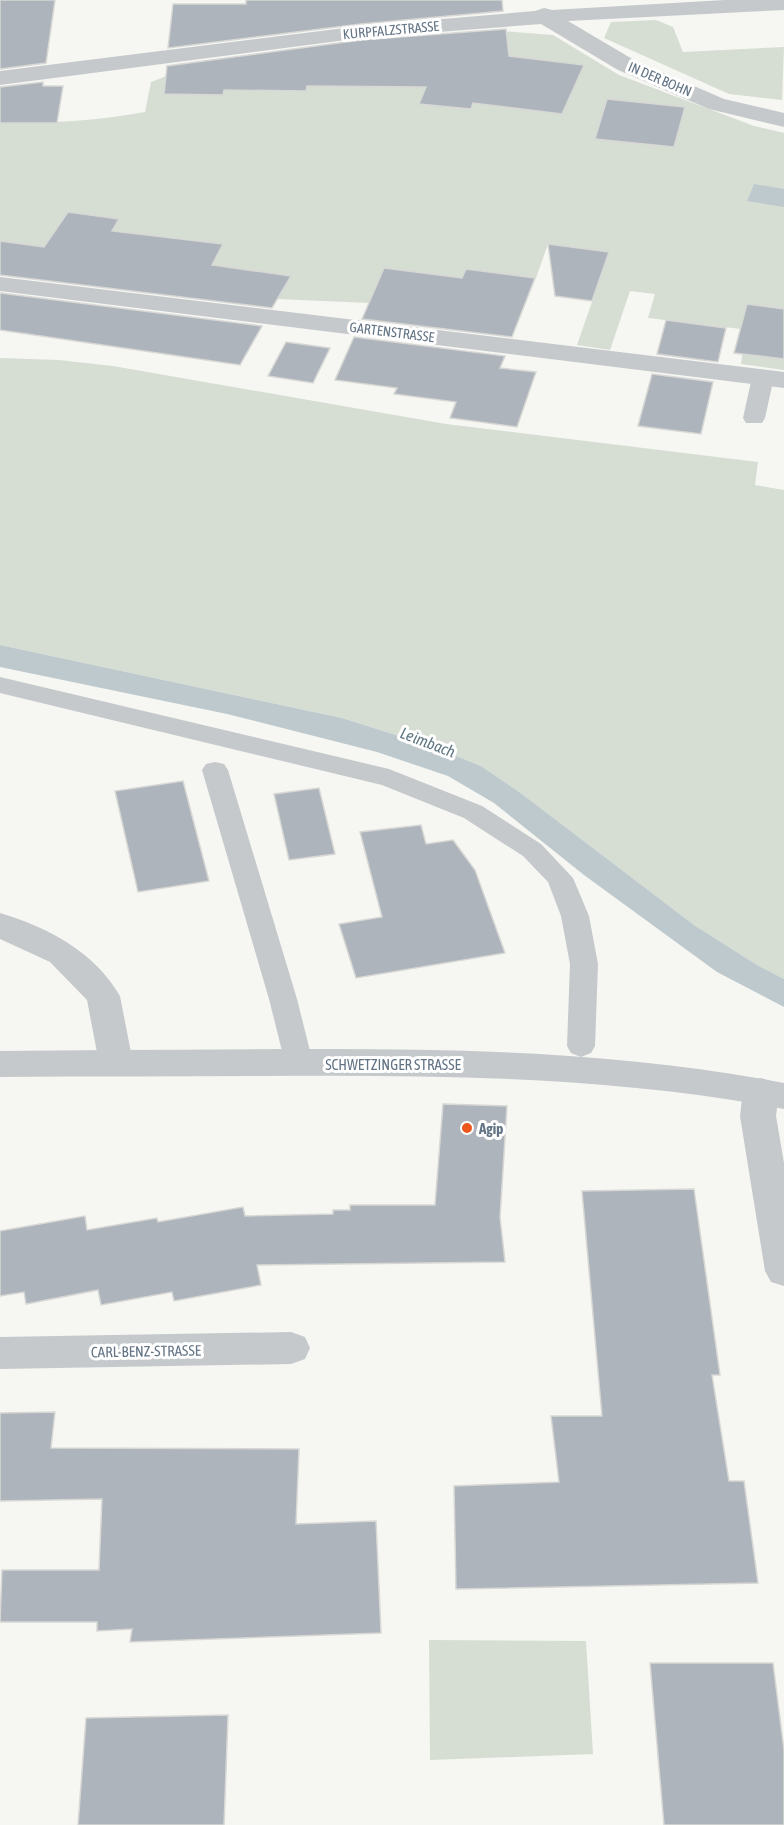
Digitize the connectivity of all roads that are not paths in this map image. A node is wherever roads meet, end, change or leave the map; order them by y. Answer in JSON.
{"nodes":[{"id":1,"x":784,"y":4,"type":"edge"},
{"id":2,"x":543,"y":9,"type":"edge"},
{"id":3,"x":0,"y":78,"type":"edge"},
{"id":4,"x":784,"y":120,"type":"edge"},
{"id":5,"x":0,"y":284,"type":"edge"},
{"id":6,"x":773,"y":379,"type":"edge"},
{"id":7,"x":754,"y":418,"type":"dead end"},
{"id":8,"x":0,"y":685,"type":"edge"},
{"id":9,"x":215,"y":770,"type":"dead end"},
{"id":10,"x":0,"y":925,"type":"edge"},
{"id":11,"x":581,"y":1046,"type":"dead end"},
{"id":12,"x":117,"y":1063,"type":"junction"},
{"id":13,"x":299,"y":1063,"type":"junction"},
{"id":14,"x":0,"y":1064,"type":"edge"},
{"id":15,"x":772,"y":1093,"type":"edge"},
{"id":16,"x":784,"y":1271,"type":"edge"},
{"id":17,"x":291,"y":1348,"type":"dead end"},
{"id":18,"x":0,"y":1353,"type":"edge"}],
"edges":[{"from":1,"to":2,"type":"street","name":"KURPFALZSTRASSE"},
{"from":2,"to":3,"type":"street","name":"KURPFALZSTRASSE"},
{"from":2,"to":4,"type":"street","name":"IN DER BOHN"},
{"from":5,"to":6,"type":"street","name":"GARTENSTRASSE"},
{"from":6,"to":7,"type":"lane"},
{"from":8,"to":11,"type":"lane"},
{"from":9,"to":13,"type":"lane"},
{"from":10,"to":12,"type":"street"},
{"from":12,"to":13,"type":"street","name":"SCHWETZINGER STRASSE"},
{"from":12,"to":14,"type":"street","name":"SCHWETZINGER STRASSE"},
{"from":13,"to":15,"type":"street","name":"SCHWETZINGER STRASSE"},
{"from":15,"to":16,"type":"street"},
{"from":17,"to":18,"type":"street","name":"CARL-BENZ-STRASSE"}]}
